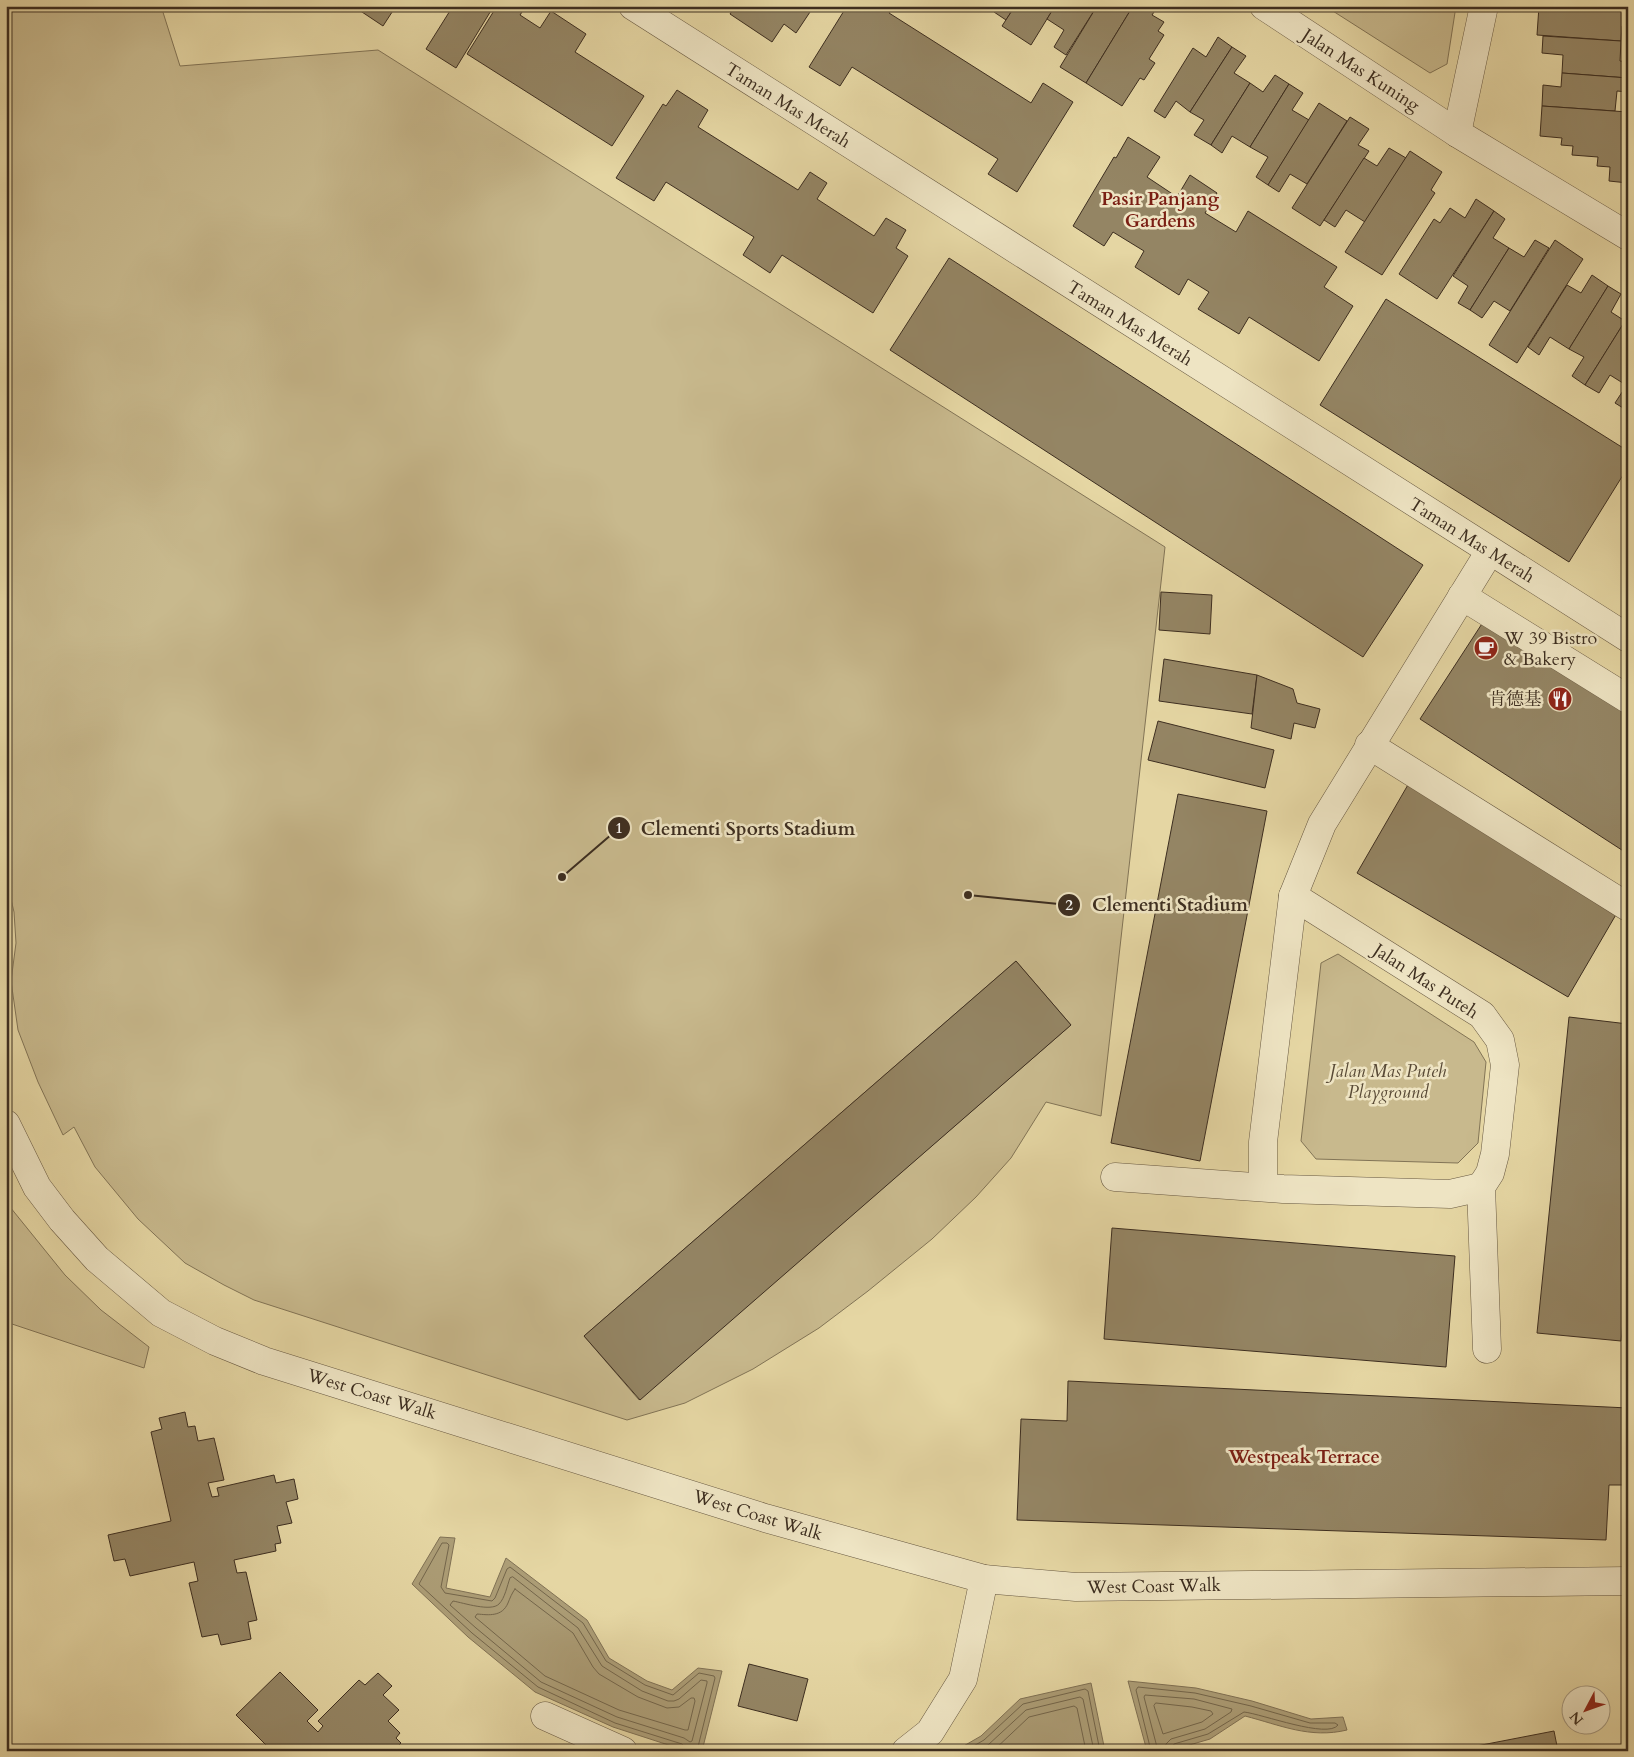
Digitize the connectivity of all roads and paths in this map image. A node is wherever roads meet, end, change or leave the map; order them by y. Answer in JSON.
{"nodes":[{"id":1,"x":633,"y":6,"type":"edge"},
{"id":2,"x":1264,"y":6,"type":"edge"},
{"id":3,"x":1484,"y":6,"type":"edge"},
{"id":4,"x":1457,"y":133,"type":"junction"},
{"id":5,"x":1628,"y":236,"type":"edge"},
{"id":6,"x":1490,"y":550,"type":"junction"},
{"id":7,"x":1462,"y":596,"type":"junction"},
{"id":8,"x":1628,"y":638,"type":"edge"},
{"id":9,"x":1628,"y":699,"type":"edge"},
{"id":10,"x":1370,"y":745,"type":"junction"},
{"id":11,"x":1292,"y":896,"type":"junction"},
{"id":12,"x":1628,"y":907,"type":"edge"},
{"id":13,"x":6,"y":1124,"type":"edge"},
{"id":14,"x":1115,"y":1177,"type":"dead end"},
{"id":15,"x":1481,"y":1187,"type":"junction"},
{"id":16,"x":1262,"y":1188,"type":"junction"},
{"id":17,"x":1487,"y":1349,"type":"dead end"},
{"id":18,"x":984,"y":1579,"type":"junction"},
{"id":19,"x":1628,"y":1581,"type":"edge"},
{"id":20,"x":545,"y":1716,"type":"dead end"},
{"id":21,"x":623,"y":1751,"type":"edge"},
{"id":22,"x":906,"y":1751,"type":"edge"}],
"edges":[{"from":1,"to":6,"type":"street","name":"Taman Mas Merah"},
{"from":2,"to":4,"type":"street","name":"Jalan Mas Kuning"},
{"from":3,"to":4,"type":"street"},
{"from":4,"to":5,"type":"street","name":"Jalan Mas Kuning"},
{"from":6,"to":7,"type":"street"},
{"from":6,"to":8,"type":"street","name":"Taman Mas Merah"},
{"from":7,"to":9,"type":"street"},
{"from":7,"to":10,"type":"street"},
{"from":10,"to":11,"type":"street"},
{"from":10,"to":12,"type":"street"},
{"from":11,"to":15,"type":"street","name":"Jalan Mas Puteh"},
{"from":11,"to":16,"type":"street"},
{"from":13,"to":18,"type":"street","name":"West Coast Walk"},
{"from":14,"to":16,"type":"street"},
{"from":15,"to":16,"type":"street"},
{"from":15,"to":17,"type":"street","name":"Jalan Mas Puteh"},
{"from":18,"to":19,"type":"street","name":"West Coast Walk"},
{"from":18,"to":22,"type":"street"},
{"from":20,"to":21,"type":"street"}]}
